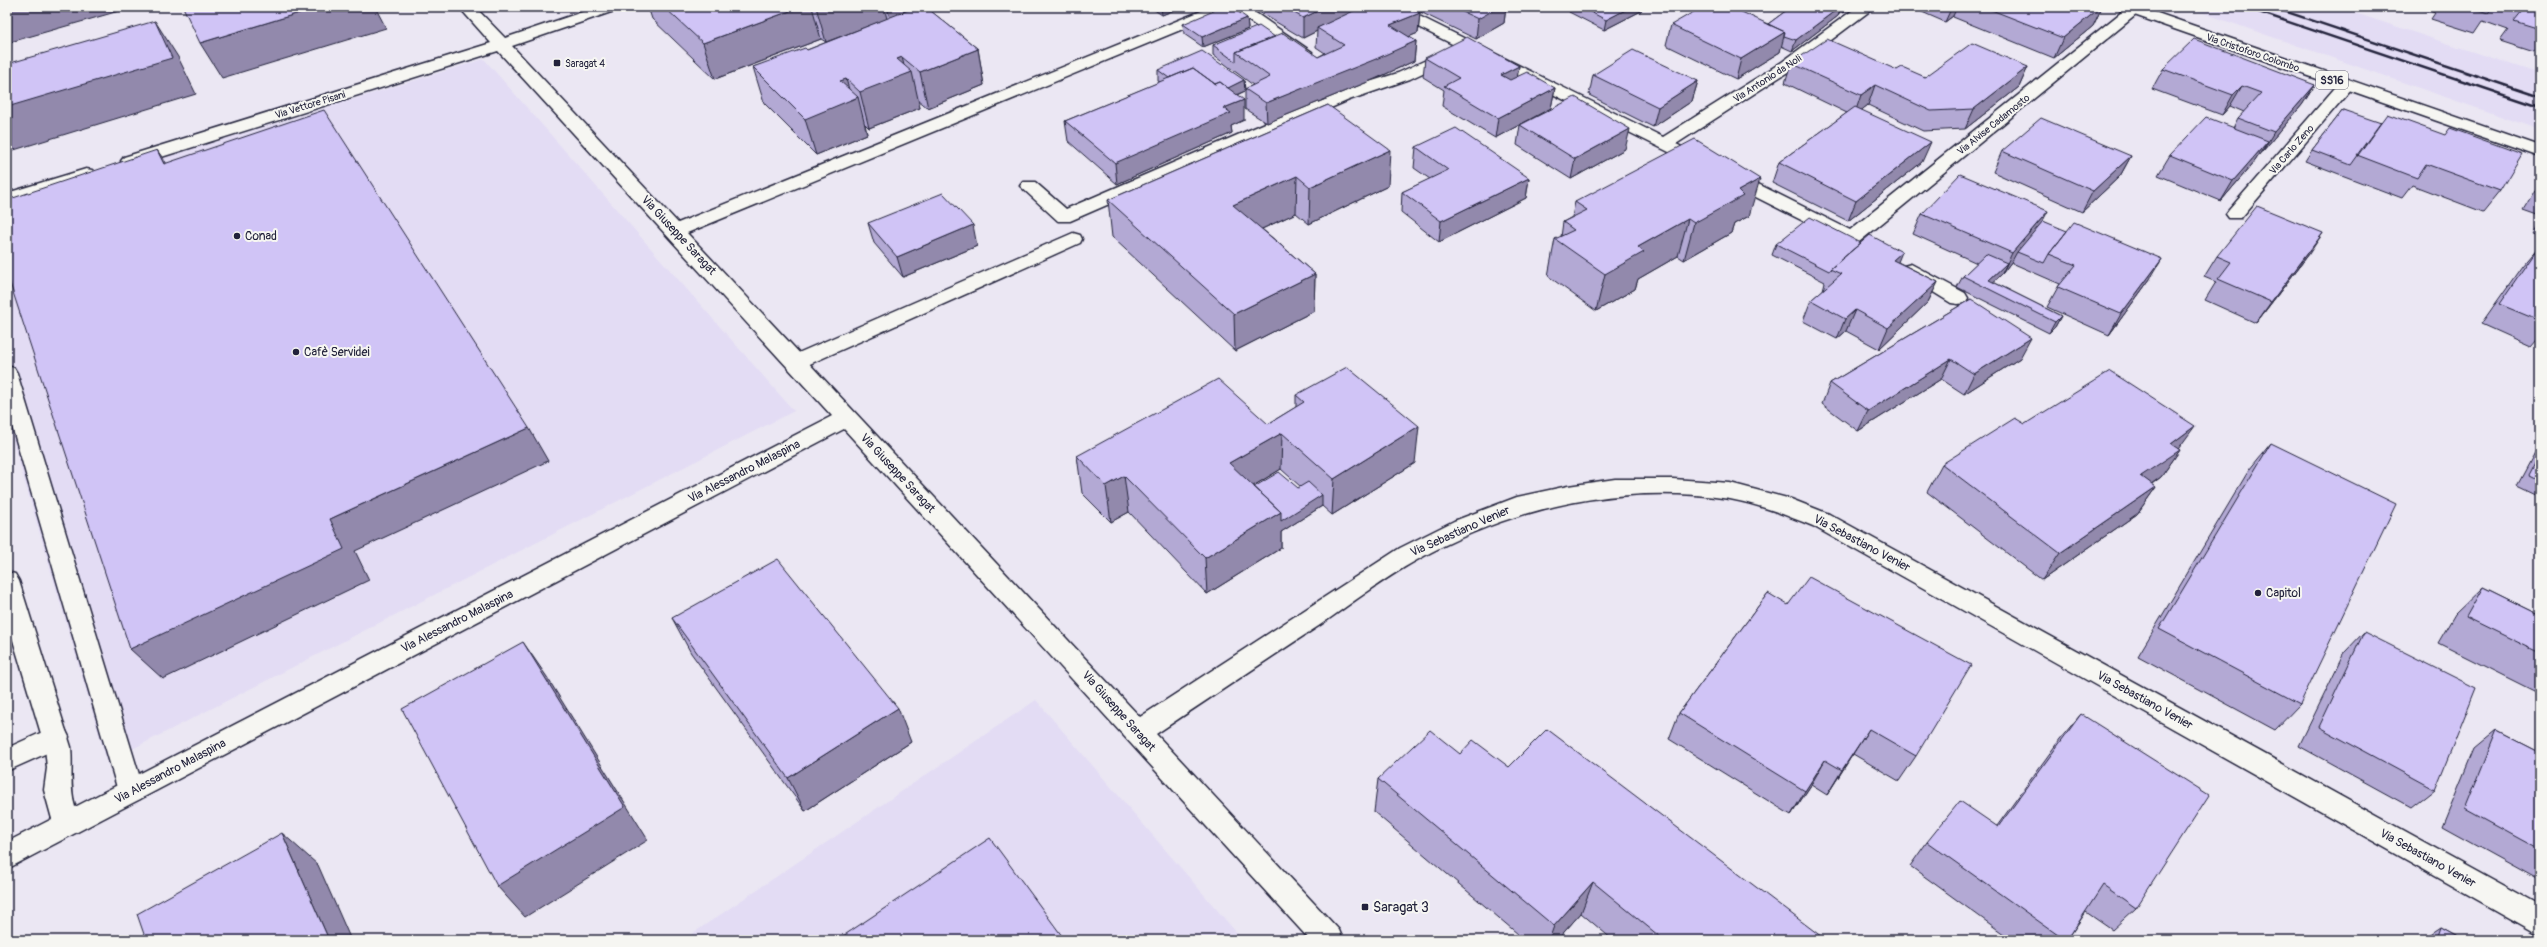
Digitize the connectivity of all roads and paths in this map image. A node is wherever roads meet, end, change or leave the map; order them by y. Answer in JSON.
{"nodes":[{"id":1,"x":467,"y":7,"type":"edge"},
{"id":2,"x":612,"y":7,"type":"edge"},
{"id":3,"x":1224,"y":7,"type":"edge"},
{"id":4,"x":1237,"y":7,"type":"edge"},
{"id":5,"x":1867,"y":7,"type":"edge"},
{"id":6,"x":1383,"y":8,"type":"edge"},
{"id":7,"x":2130,"y":9,"type":"edge"},
{"id":8,"x":1312,"y":41,"type":"edge"},
{"id":9,"x":502,"y":44,"type":"junction"},
{"id":10,"x":1468,"y":46,"type":"junction"},
{"id":11,"x":1298,"y":48,"type":"junction"},
{"id":12,"x":1315,"y":60,"type":"edge"},
{"id":13,"x":2346,"y":85,"type":"junction"},
{"id":14,"x":1664,"y":144,"type":"junction"},
{"id":15,"x":2540,"y":152,"type":"edge"},
{"id":16,"x":1029,"y":186,"type":"dead end"},
{"id":17,"x":7,"y":199,"type":"edge"},
{"id":18,"x":2235,"y":214,"type":"dead end"},
{"id":19,"x":675,"y":231,"type":"junction"},
{"id":20,"x":1852,"y":238,"type":"junction"},
{"id":21,"x":1072,"y":239,"type":"dead end"},
{"id":22,"x":1871,"y":248,"type":"edge"},
{"id":23,"x":1896,"y":262,"type":"edge"},
{"id":24,"x":1958,"y":298,"type":"dead end"},
{"id":25,"x":796,"y":362,"type":"junction"},
{"id":26,"x":7,"y":373,"type":"edge"},
{"id":27,"x":847,"y":418,"type":"junction"},
{"id":28,"x":7,"y":582,"type":"edge"},
{"id":29,"x":1138,"y":732,"type":"junction"},
{"id":30,"x":56,"y":737,"type":"junction"},
{"id":31,"x":7,"y":760,"type":"edge"},
{"id":32,"x":131,"y":791,"type":"junction"},
{"id":33,"x":67,"y":824,"type":"junction"},
{"id":34,"x":7,"y":856,"type":"edge"},
{"id":35,"x":2540,"y":921,"type":"edge"},
{"id":36,"x":1329,"y":940,"type":"edge"}],
"edges":[{"from":1,"to":9,"type":"street","name":"Via Giuseppe Saragat"},
{"from":2,"to":9,"type":"street","name":"Via Vettore Pisani"},
{"from":3,"to":19,"type":"street"},
{"from":4,"to":11,"type":"street"},
{"from":5,"to":14,"type":"street","name":"Via Antonio da Noli"},
{"from":6,"to":10,"type":"street"},
{"from":7,"to":13,"type":"street","name":"Via Cristoforo Colombo","number":"SS16"},
{"from":7,"to":20,"type":"street","name":"Via Alvise Cadamosto"},
{"from":8,"to":11,"type":"street"},
{"from":9,"to":17,"type":"street","name":"Via Vettore Pisani"},
{"from":9,"to":19,"type":"street","name":"Via Giuseppe Saragat"},
{"from":10,"to":14,"type":"street"},
{"from":10,"to":16,"type":"street"},
{"from":11,"to":12,"type":"street"},
{"from":13,"to":15,"type":"street","name":"Via Cristoforo Colombo","number":"SS16"},
{"from":13,"to":18,"type":"street","name":"Via Carlo Zeno"},
{"from":14,"to":20,"type":"street"},
{"from":19,"to":25,"type":"street","name":"Via Giuseppe Saragat"},
{"from":20,"to":22,"type":"street"},
{"from":21,"to":25,"type":"street"},
{"from":23,"to":24,"type":"street"},
{"from":25,"to":27,"type":"street","name":"Via Giuseppe Saragat"},
{"from":26,"to":32,"type":"street"},
{"from":27,"to":29,"type":"street","name":"Via Giuseppe Saragat"},
{"from":27,"to":32,"type":"street","name":"Via Alessandro Malaspina"},
{"from":28,"to":30,"type":"street"},
{"from":29,"to":35,"type":"street","name":"Via Sebastiano Venier"},
{"from":29,"to":36,"type":"street","name":"Via Giuseppe Saragat"},
{"from":30,"to":31,"type":"street"},
{"from":30,"to":33,"type":"street"},
{"from":32,"to":33,"type":"street","name":"Via Alessandro Malaspina"},
{"from":33,"to":34,"type":"street","name":"Via Alessandro Malaspina"}]}
